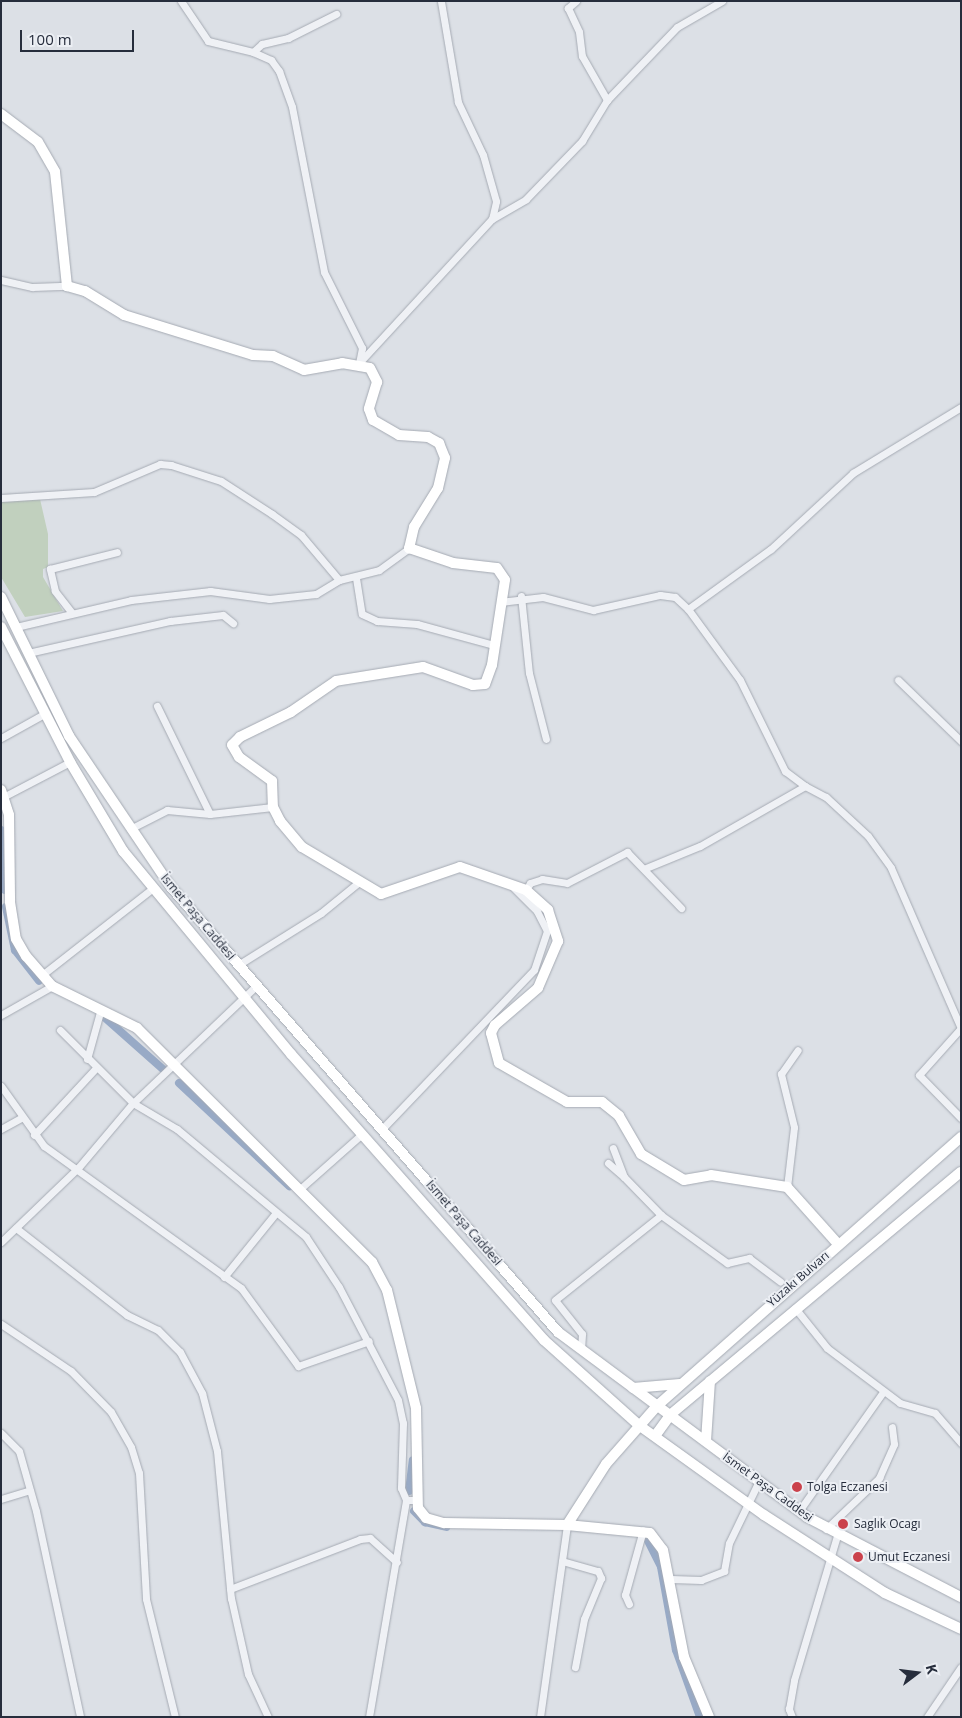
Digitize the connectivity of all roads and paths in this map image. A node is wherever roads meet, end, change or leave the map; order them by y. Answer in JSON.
{"nodes":[{"id":1,"x":181,"y":1,"type":"edge"},
{"id":2,"x":441,"y":1,"type":"edge"},
{"id":3,"x":576,"y":1,"type":"edge"},
{"id":4,"x":722,"y":1,"type":"edge"},
{"id":5,"x":336,"y":14,"type":"dead end"},
{"id":6,"x":253,"y":52,"type":"junction"},
{"id":7,"x":607,"y":100,"type":"junction"},
{"id":8,"x":1,"y":114,"type":"edge"},
{"id":9,"x":492,"y":219,"type":"junction"},
{"id":10,"x":1,"y":280,"type":"edge"},
{"id":11,"x":67,"y":286,"type":"junction"},
{"id":12,"x":359,"y":363,"type":"junction"},
{"id":13,"x":961,"y":407,"type":"edge"},
{"id":14,"x":1,"y":498,"type":"edge"},
{"id":15,"x":409,"y":548,"type":"junction"},
{"id":16,"x":117,"y":552,"type":"dead end"},
{"id":17,"x":356,"y":578,"type":"junction"},
{"id":18,"x":339,"y":580,"type":"junction"},
{"id":19,"x":521,"y":596,"type":"junction"},
{"id":20,"x":1,"y":597,"type":"edge"},
{"id":21,"x":500,"y":602,"type":"junction"},
{"id":22,"x":688,"y":610,"type":"junction"},
{"id":23,"x":72,"y":613,"type":"junction"},
{"id":24,"x":233,"y":623,"type":"dead end"},
{"id":25,"x":16,"y":627,"type":"junction"},
{"id":26,"x":2,"y":630,"type":"edge"},
{"id":27,"x":494,"y":644,"type":"junction"},
{"id":28,"x":28,"y":653,"type":"junction"},
{"id":29,"x":898,"y":680,"type":"dead end"},
{"id":30,"x":157,"y":706,"type":"dead end"},
{"id":31,"x":44,"y":714,"type":"junction"},
{"id":32,"x":1,"y":738,"type":"edge"},
{"id":33,"x":546,"y":739,"type":"dead end"},
{"id":34,"x":961,"y":741,"type":"edge"},
{"id":35,"x":70,"y":762,"type":"junction"},
{"id":36,"x":805,"y":786,"type":"junction"},
{"id":37,"x":3,"y":793,"type":"edge"},
{"id":38,"x":273,"y":807,"type":"junction"},
{"id":39,"x":210,"y":814,"type":"junction"},
{"id":40,"x":130,"y":829,"type":"junction"},
{"id":41,"x":5,"y":859,"type":"edge"},
{"id":42,"x":646,"y":868,"type":"junction"},
{"id":43,"x":359,"y":882,"type":"junction"},
{"id":44,"x":512,"y":886,"type":"junction"},
{"id":45,"x":153,"y":888,"type":"junction"},
{"id":46,"x":526,"y":890,"type":"junction"},
{"id":47,"x":681,"y":908,"type":"dead end"},
{"id":48,"x":238,"y":965,"type":"junction"},
{"id":49,"x":42,"y":975,"type":"junction"},
{"id":50,"x":52,"y":986,"type":"junction"},
{"id":51,"x":256,"y":986,"type":"junction"},
{"id":52,"x":242,"y":996,"type":"junction"},
{"id":53,"x":961,"y":999,"type":"edge"},
{"id":54,"x":954,"y":1003,"type":"junction"},
{"id":55,"x":100,"y":1012,"type":"junction"},
{"id":56,"x":1,"y":1015,"type":"edge"},
{"id":57,"x":961,"y":1028,"type":"edge"},
{"id":58,"x":60,"y":1030,"type":"dead end"},
{"id":59,"x":798,"y":1050,"type":"dead end"},
{"id":60,"x":87,"y":1059,"type":"junction"},
{"id":61,"x":175,"y":1064,"type":"junction"},
{"id":62,"x":96,"y":1068,"type":"junction"},
{"id":63,"x":1,"y":1086,"type":"edge"},
{"id":64,"x":133,"y":1103,"type":"junction"},
{"id":65,"x":21,"y":1118,"type":"junction"},
{"id":66,"x":961,"y":1118,"type":"edge"},
{"id":67,"x":1,"y":1129,"type":"edge"},
{"id":68,"x":382,"y":1129,"type":"junction"},
{"id":69,"x":34,"y":1134,"type":"junction"},
{"id":70,"x":362,"y":1134,"type":"junction"},
{"id":71,"x":961,"y":1137,"type":"edge"},
{"id":72,"x":614,"y":1148,"type":"dead end"},
{"id":73,"x":608,"y":1163,"type":"dead end"},
{"id":74,"x":78,"y":1168,"type":"junction"},
{"id":75,"x":961,"y":1172,"type":"edge"},
{"id":76,"x":624,"y":1177,"type":"junction"},
{"id":77,"x":786,"y":1187,"type":"junction"},
{"id":78,"x":300,"y":1189,"type":"junction"},
{"id":79,"x":275,"y":1214,"type":"junction"},
{"id":80,"x":661,"y":1215,"type":"junction"},
{"id":81,"x":16,"y":1228,"type":"junction"},
{"id":82,"x":1,"y":1229,"type":"edge"},
{"id":83,"x":4,"y":1239,"type":"edge"},
{"id":84,"x":838,"y":1244,"type":"junction"},
{"id":85,"x":224,"y":1277,"type":"junction"},
{"id":86,"x":780,"y":1281,"type":"dead end"},
{"id":87,"x":795,"y":1308,"type":"junction"},
{"id":88,"x":1,"y":1324,"type":"edge"},
{"id":89,"x":369,"y":1341,"type":"junction"},
{"id":90,"x":581,"y":1349,"type":"junction"},
{"id":91,"x":710,"y":1381,"type":"junction"},
{"id":92,"x":680,"y":1384,"type":"junction"},
{"id":93,"x":633,"y":1388,"type":"junction"},
{"id":94,"x":883,"y":1392,"type":"junction"},
{"id":95,"x":657,"y":1406,"type":"junction"},
{"id":96,"x":670,"y":1415,"type":"junction"},
{"id":97,"x":640,"y":1426,"type":"junction"},
{"id":98,"x":892,"y":1427,"type":"dead end"},
{"id":99,"x":1,"y":1433,"type":"edge"},
{"id":100,"x":655,"y":1436,"type":"junction"},
{"id":101,"x":706,"y":1441,"type":"junction"},
{"id":102,"x":961,"y":1443,"type":"edge"},
{"id":103,"x":759,"y":1481,"type":"junction"},
{"id":104,"x":30,"y":1490,"type":"junction"},
{"id":105,"x":1,"y":1499,"type":"edge"},
{"id":106,"x":411,"y":1500,"type":"junction"},
{"id":107,"x":748,"y":1503,"type":"junction"},
{"id":108,"x":799,"y":1511,"type":"junction"},
{"id":109,"x":567,"y":1525,"type":"junction"},
{"id":110,"x":826,"y":1529,"type":"junction"},
{"id":111,"x":643,"y":1531,"type":"junction"},
{"id":112,"x":837,"y":1536,"type":"junction"},
{"id":113,"x":830,"y":1560,"type":"junction"},
{"id":114,"x":562,"y":1561,"type":"junction"},
{"id":115,"x":397,"y":1562,"type":"junction"},
{"id":116,"x":671,"y":1579,"type":"junction"},
{"id":117,"x":230,"y":1589,"type":"junction"},
{"id":118,"x":961,"y":1597,"type":"edge"},
{"id":119,"x":629,"y":1604,"type":"dead end"},
{"id":120,"x":961,"y":1629,"type":"edge"},
{"id":121,"x":575,"y":1667,"type":"dead end"},
{"id":122,"x":961,"y":1667,"type":"edge"},
{"id":123,"x":80,"y":1717,"type":"edge"},
{"id":124,"x":175,"y":1717,"type":"edge"},
{"id":125,"x":268,"y":1717,"type":"edge"},
{"id":126,"x":369,"y":1717,"type":"edge"},
{"id":127,"x":540,"y":1717,"type":"edge"},
{"id":128,"x":709,"y":1717,"type":"edge"},
{"id":129,"x":792,"y":1717,"type":"edge"},
{"id":130,"x":927,"y":1717,"type":"edge"}],
"edges":[{"from":1,"to":6,"type":"street"},
{"from":2,"to":9,"type":"street"},
{"from":3,"to":7,"type":"street"},
{"from":4,"to":7,"type":"street"},
{"from":5,"to":6,"type":"street"},
{"from":6,"to":12,"type":"street"},
{"from":7,"to":9,"type":"street"},
{"from":8,"to":11,"type":"main road"},
{"from":9,"to":12,"type":"street"},
{"from":10,"to":11,"type":"street"},
{"from":11,"to":12,"type":"main road"},
{"from":12,"to":15,"type":"main road"},
{"from":13,"to":22,"type":"street"},
{"from":14,"to":18,"type":"street"},
{"from":15,"to":17,"type":"street"},
{"from":15,"to":21,"type":"main road"},
{"from":16,"to":23,"type":"street"},
{"from":17,"to":18,"type":"street"},
{"from":17,"to":27,"type":"street"},
{"from":18,"to":23,"type":"street"},
{"from":19,"to":21,"type":"street"},
{"from":19,"to":22,"type":"street"},
{"from":19,"to":33,"type":"street"},
{"from":20,"to":25,"type":"main road","name":"İsmet Paşa Caddesi"},
{"from":21,"to":27,"type":"main road"},
{"from":22,"to":36,"type":"street"},
{"from":23,"to":25,"type":"street"},
{"from":24,"to":28,"type":"street"},
{"from":25,"to":28,"type":"main road","name":"İsmet Paşa Caddesi"},
{"from":26,"to":31,"type":"main road"},
{"from":27,"to":38,"type":"main road"},
{"from":28,"to":40,"type":"main road","name":"İsmet Paşa Caddesi"},
{"from":29,"to":34,"type":"street"},
{"from":30,"to":39,"type":"street"},
{"from":31,"to":32,"type":"street"},
{"from":31,"to":35,"type":"main road"},
{"from":35,"to":37,"type":"street"},
{"from":35,"to":45,"type":"main road"},
{"from":36,"to":42,"type":"street"},
{"from":36,"to":54,"type":"street"},
{"from":37,"to":41,"type":"main road"},
{"from":38,"to":39,"type":"street"},
{"from":38,"to":43,"type":"main road"},
{"from":39,"to":40,"type":"street"},
{"from":40,"to":48,"type":"main road","name":"İsmet Paşa Caddesi"},
{"from":41,"to":49,"type":"main road"},
{"from":42,"to":46,"type":"street"},
{"from":42,"to":47,"type":"street"},
{"from":43,"to":44,"type":"main road"},
{"from":43,"to":48,"type":"street"},
{"from":44,"to":46,"type":"main road"},
{"from":44,"to":68,"type":"street"},
{"from":45,"to":49,"type":"street"},
{"from":45,"to":52,"type":"main road"},
{"from":46,"to":77,"type":"main road"},
{"from":48,"to":51,"type":"main road","name":"İsmet Paşa Caddesi"},
{"from":49,"to":50,"type":"main road"},
{"from":50,"to":55,"type":"main road"},
{"from":50,"to":56,"type":"street"},
{"from":51,"to":52,"type":"street"},
{"from":51,"to":68,"type":"main road","name":"İsmet Paşa Caddesi"},
{"from":52,"to":61,"type":"street"},
{"from":52,"to":70,"type":"main road"},
{"from":53,"to":54,"type":"street"},
{"from":54,"to":57,"type":"street"},
{"from":55,"to":60,"type":"street"},
{"from":55,"to":61,"type":"main road"},
{"from":57,"to":66,"type":"street"},
{"from":58,"to":60,"type":"street"},
{"from":59,"to":77,"type":"street"},
{"from":60,"to":62,"type":"street"},
{"from":61,"to":64,"type":"street"},
{"from":61,"to":78,"type":"main road"},
{"from":62,"to":64,"type":"street"},
{"from":62,"to":69,"type":"street"},
{"from":63,"to":65,"type":"street"},
{"from":64,"to":74,"type":"street"},
{"from":64,"to":79,"type":"street"},
{"from":65,"to":67,"type":"street"},
{"from":65,"to":69,"type":"street"},
{"from":68,"to":90,"type":"main road","name":"İsmet Paşa Caddesi"},
{"from":69,"to":74,"type":"street"},
{"from":70,"to":78,"type":"street"},
{"from":70,"to":97,"type":"main road"},
{"from":71,"to":84,"type":"main road","name":"Yüzakı Bulvarı"},
{"from":72,"to":76,"type":"street"},
{"from":73,"to":76,"type":"street"},
{"from":74,"to":81,"type":"street"},
{"from":74,"to":85,"type":"street"},
{"from":75,"to":87,"type":"main road","name":"Yüzakı Bulvarı"},
{"from":76,"to":80,"type":"street"},
{"from":77,"to":84,"type":"main road"},
{"from":78,"to":106,"type":"main road"},
{"from":79,"to":85,"type":"street"},
{"from":79,"to":89,"type":"street"},
{"from":80,"to":86,"type":"street"},
{"from":80,"to":90,"type":"street"},
{"from":81,"to":83,"type":"street"},
{"from":81,"to":117,"type":"street"},
{"from":82,"to":83,"type":"street"},
{"from":84,"to":92,"type":"main road","name":"Yüzakı Bulvarı"},
{"from":85,"to":89,"type":"street"},
{"from":87,"to":91,"type":"main road","name":"Yüzakı Bulvarı"},
{"from":87,"to":94,"type":"street"},
{"from":88,"to":124,"type":"street"},
{"from":89,"to":106,"type":"street"},
{"from":90,"to":93,"type":"main road","name":"İsmet Paşa Caddesi"},
{"from":91,"to":96,"type":"main road","name":"Yüzakı Bulvarı"},
{"from":91,"to":101,"type":"main road"},
{"from":92,"to":93,"type":"main road"},
{"from":92,"to":95,"type":"main road","name":"Yüzakı Bulvarı"},
{"from":93,"to":95,"type":"main road","name":"İsmet Paşa Caddesi"},
{"from":94,"to":102,"type":"street"},
{"from":94,"to":108,"type":"street"},
{"from":95,"to":96,"type":"main road","name":"İsmet Paşa Caddesi"},
{"from":95,"to":97,"type":"main road","name":"Yüzakı Bulvarı"},
{"from":96,"to":100,"type":"main road","name":"Yüzakı Bulvarı"},
{"from":96,"to":101,"type":"main road","name":"İsmet Paşa Caddesi"},
{"from":97,"to":100,"type":"main road"},
{"from":97,"to":109,"type":"main road","name":"Yüzakı Bulvarı"},
{"from":98,"to":110,"type":"street"},
{"from":99,"to":104,"type":"street"},
{"from":100,"to":107,"type":"main road"},
{"from":101,"to":103,"type":"main road","name":"İsmet Paşa Caddesi"},
{"from":103,"to":107,"type":"street"},
{"from":103,"to":108,"type":"main road","name":"İsmet Paşa Caddesi"},
{"from":104,"to":105,"type":"street"},
{"from":104,"to":123,"type":"street"},
{"from":106,"to":109,"type":"main road"},
{"from":106,"to":115,"type":"street"},
{"from":107,"to":113,"type":"main road"},
{"from":107,"to":116,"type":"street"},
{"from":108,"to":110,"type":"main road","name":"İsmet Paşa Caddesi"},
{"from":109,"to":111,"type":"main road"},
{"from":109,"to":114,"type":"street"},
{"from":110,"to":112,"type":"main road","name":"İsmet Paşa Caddesi"},
{"from":111,"to":116,"type":"main road"},
{"from":111,"to":119,"type":"street"},
{"from":112,"to":113,"type":"street"},
{"from":112,"to":118,"type":"main road","name":"İsmet Paşa Caddesi"},
{"from":113,"to":120,"type":"main road"},
{"from":113,"to":129,"type":"street"},
{"from":114,"to":121,"type":"street"},
{"from":114,"to":127,"type":"street"},
{"from":115,"to":117,"type":"street"},
{"from":115,"to":126,"type":"street"},
{"from":116,"to":128,"type":"main road"},
{"from":117,"to":125,"type":"street"},
{"from":122,"to":130,"type":"street"}]}
